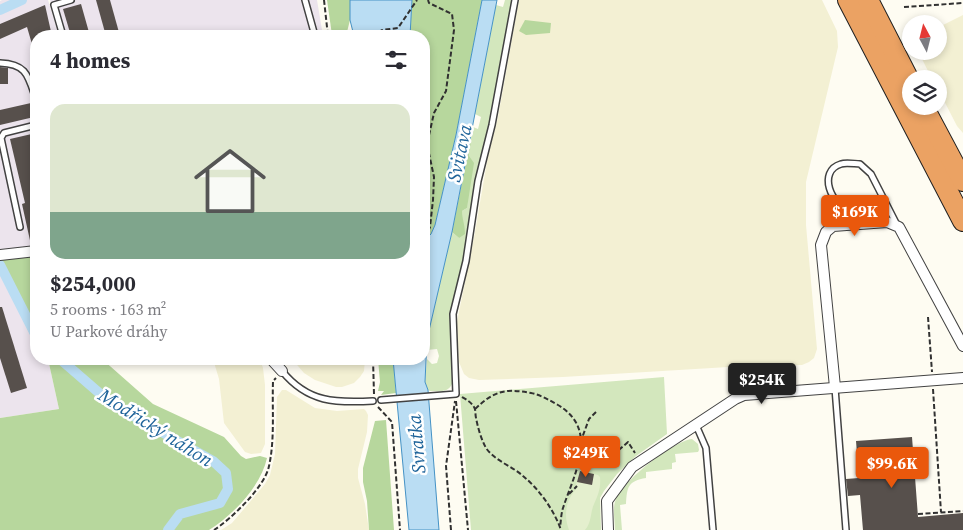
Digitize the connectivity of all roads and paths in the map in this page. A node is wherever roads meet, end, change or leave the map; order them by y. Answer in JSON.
{"nodes":[{"id":1,"x":71,"y":0,"type":"edge"},
{"id":2,"x":305,"y":0,"type":"edge"},
{"id":3,"x":324,"y":0,"type":"edge"},
{"id":4,"x":417,"y":0,"type":"edge"},
{"id":5,"x":428,"y":0,"type":"edge"},
{"id":6,"x":515,"y":0,"type":"edge"},
{"id":7,"x":848,"y":0,"type":"edge"},
{"id":8,"x":868,"y":0,"type":"edge"},
{"id":9,"x":963,"y":2,"type":"edge"},
{"id":10,"x":904,"y":7,"type":"dead end"},
{"id":11,"x":61,"y":30,"type":"edge"},
{"id":12,"x":313,"y":30,"type":"edge"},
{"id":13,"x":327,"y":30,"type":"edge"},
{"id":14,"x":382,"y":30,"type":"edge"},
{"id":15,"x":0,"y":63,"type":"edge"},
{"id":16,"x":904,"y":70,"type":"edge"},
{"id":17,"x":30,"y":85,"type":"edge"},
{"id":18,"x":928,"y":115,"type":"edge"},
{"id":19,"x":30,"y":126,"type":"edge"},
{"id":20,"x":430,"y":131,"type":"edge"},
{"id":21,"x":430,"y":158,"type":"edge"},
{"id":22,"x":963,"y":181,"type":"edge"},
{"id":23,"x":886,"y":206,"type":"junction"},
{"id":24,"x":963,"y":221,"type":"edge"},
{"id":25,"x":20,"y":227,"type":"dead end"},
{"id":26,"x":430,"y":227,"type":"edge"},
{"id":27,"x":899,"y":227,"type":"junction"},
{"id":28,"x":30,"y":252,"type":"edge"},
{"id":29,"x":0,"y":255,"type":"edge"},
{"id":30,"x":928,"y":317,"type":"dead end"},
{"id":31,"x":963,"y":346,"type":"edge"},
{"id":32,"x":276,"y":365,"type":"edge"},
{"id":33,"x":374,"y":365,"type":"edge"},
{"id":34,"x":282,"y":371,"type":"junction"},
{"id":35,"x":963,"y":378,"type":"edge"},
{"id":36,"x":933,"y":380,"type":"junction"},
{"id":37,"x":835,"y":387,"type":"junction"},
{"id":38,"x":456,"y":394,"type":"junction"},
{"id":39,"x":381,"y":400,"type":"dead end"},
{"id":40,"x":373,"y":401,"type":"junction"},
{"id":41,"x":475,"y":409,"type":"junction"},
{"id":42,"x":596,"y":412,"type":"dead end"},
{"id":43,"x":696,"y":425,"type":"junction"},
{"id":44,"x":582,"y":438,"type":"junction"},
{"id":45,"x":641,"y":461,"type":"junction"},
{"id":46,"x":577,"y":486,"type":"dead end"},
{"id":47,"x":568,"y":496,"type":"junction"},
{"id":48,"x":963,"y":511,"type":"edge"},
{"id":49,"x":941,"y":512,"type":"junction"},
{"id":50,"x":918,"y":514,"type":"dead end"},
{"id":51,"x":560,"y":529,"type":"edge"},
{"id":52,"x":214,"y":530,"type":"edge"},
{"id":53,"x":400,"y":530,"type":"edge"},
{"id":54,"x":451,"y":530,"type":"edge"},
{"id":55,"x":468,"y":530,"type":"edge"},
{"id":56,"x":608,"y":530,"type":"edge"},
{"id":57,"x":713,"y":530,"type":"edge"},
{"id":58,"x":846,"y":530,"type":"edge"}],
"edges":[{"from":1,"to":11,"type":"lane"},
{"from":2,"to":12,"type":"lane"},
{"from":3,"to":13,"type":"path"},
{"from":4,"to":14,"type":"path"},
{"from":5,"to":20,"type":"path"},
{"from":6,"to":38,"type":"lane"},
{"from":7,"to":24,"type":"highway"},
{"from":8,"to":16,"type":"highway"},
{"from":9,"to":10,"type":"path"},
{"from":15,"to":17,"type":"lane"},
{"from":18,"to":22,"type":"highway"},
{"from":19,"to":25,"type":"lane"},
{"from":21,"to":26,"type":"path"},
{"from":23,"to":23,"type":"lane"},
{"from":23,"to":27,"type":"lane"},
{"from":27,"to":31,"type":"street"},
{"from":27,"to":37,"type":"street"},
{"from":28,"to":29,"type":"street"},
{"from":30,"to":36,"type":"path"},
{"from":32,"to":34,"type":"street"},
{"from":33,"to":40,"type":"path"},
{"from":34,"to":40,"type":"lane"},
{"from":34,"to":52,"type":"path"},
{"from":35,"to":36,"type":"street"},
{"from":36,"to":37,"type":"street"},
{"from":36,"to":49,"type":"path"},
{"from":37,"to":43,"type":"street"},
{"from":37,"to":58,"type":"lane"},
{"from":38,"to":39,"type":"lane"},
{"from":38,"to":41,"type":"path"},
{"from":38,"to":54,"type":"path"},
{"from":38,"to":55,"type":"path"},
{"from":40,"to":53,"type":"path"},
{"from":41,"to":44,"type":"path"},
{"from":41,"to":51,"type":"path"},
{"from":42,"to":44,"type":"path"},
{"from":43,"to":45,"type":"street"},
{"from":43,"to":57,"type":"lane"},
{"from":44,"to":45,"type":"path"},
{"from":44,"to":47,"type":"path"},
{"from":45,"to":56,"type":"street"},
{"from":46,"to":47,"type":"path"},
{"from":47,"to":51,"type":"path"},
{"from":48,"to":49,"type":"path"},
{"from":49,"to":50,"type":"path"}]}
